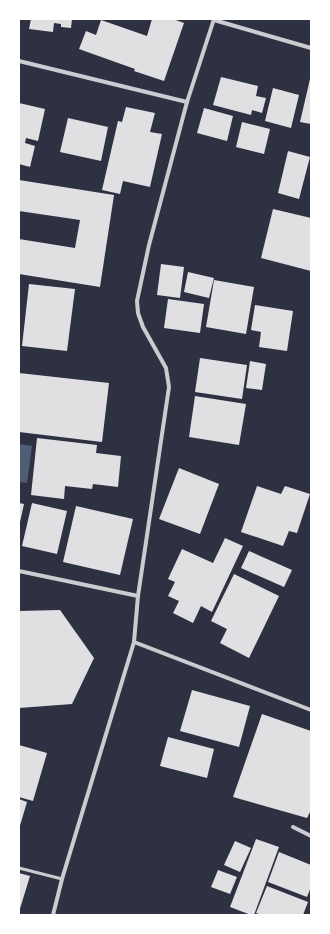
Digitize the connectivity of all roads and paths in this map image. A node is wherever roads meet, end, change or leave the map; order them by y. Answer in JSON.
{"nodes":[{"id":1,"x":214,"y":20,"type":"edge"},
{"id":2,"x":311,"y":48,"type":"edge"},
{"id":3,"x":19,"y":61,"type":"edge"},
{"id":4,"x":187,"y":102,"type":"junction"},
{"id":5,"x":19,"y":571,"type":"edge"},
{"id":6,"x":138,"y":596,"type":"junction"},
{"id":7,"x":134,"y":642,"type":"junction"},
{"id":8,"x":311,"y":710,"type":"edge"},
{"id":9,"x":293,"y":828,"type":"dead end"},
{"id":10,"x":311,"y":836,"type":"edge"},
{"id":11,"x":19,"y":868,"type":"edge"},
{"id":12,"x":62,"y":879,"type":"junction"},
{"id":13,"x":53,"y":915,"type":"edge"}],
"edges":[{"from":1,"to":2,"type":"street"},
{"from":1,"to":4,"type":"street"},
{"from":3,"to":4,"type":"street"},
{"from":4,"to":6,"type":"street"},
{"from":5,"to":6,"type":"street"},
{"from":6,"to":7,"type":"street"},
{"from":7,"to":8,"type":"street"},
{"from":7,"to":12,"type":"street"},
{"from":9,"to":10,"type":"street"},
{"from":11,"to":12,"type":"lane"},
{"from":12,"to":13,"type":"street"}]}
